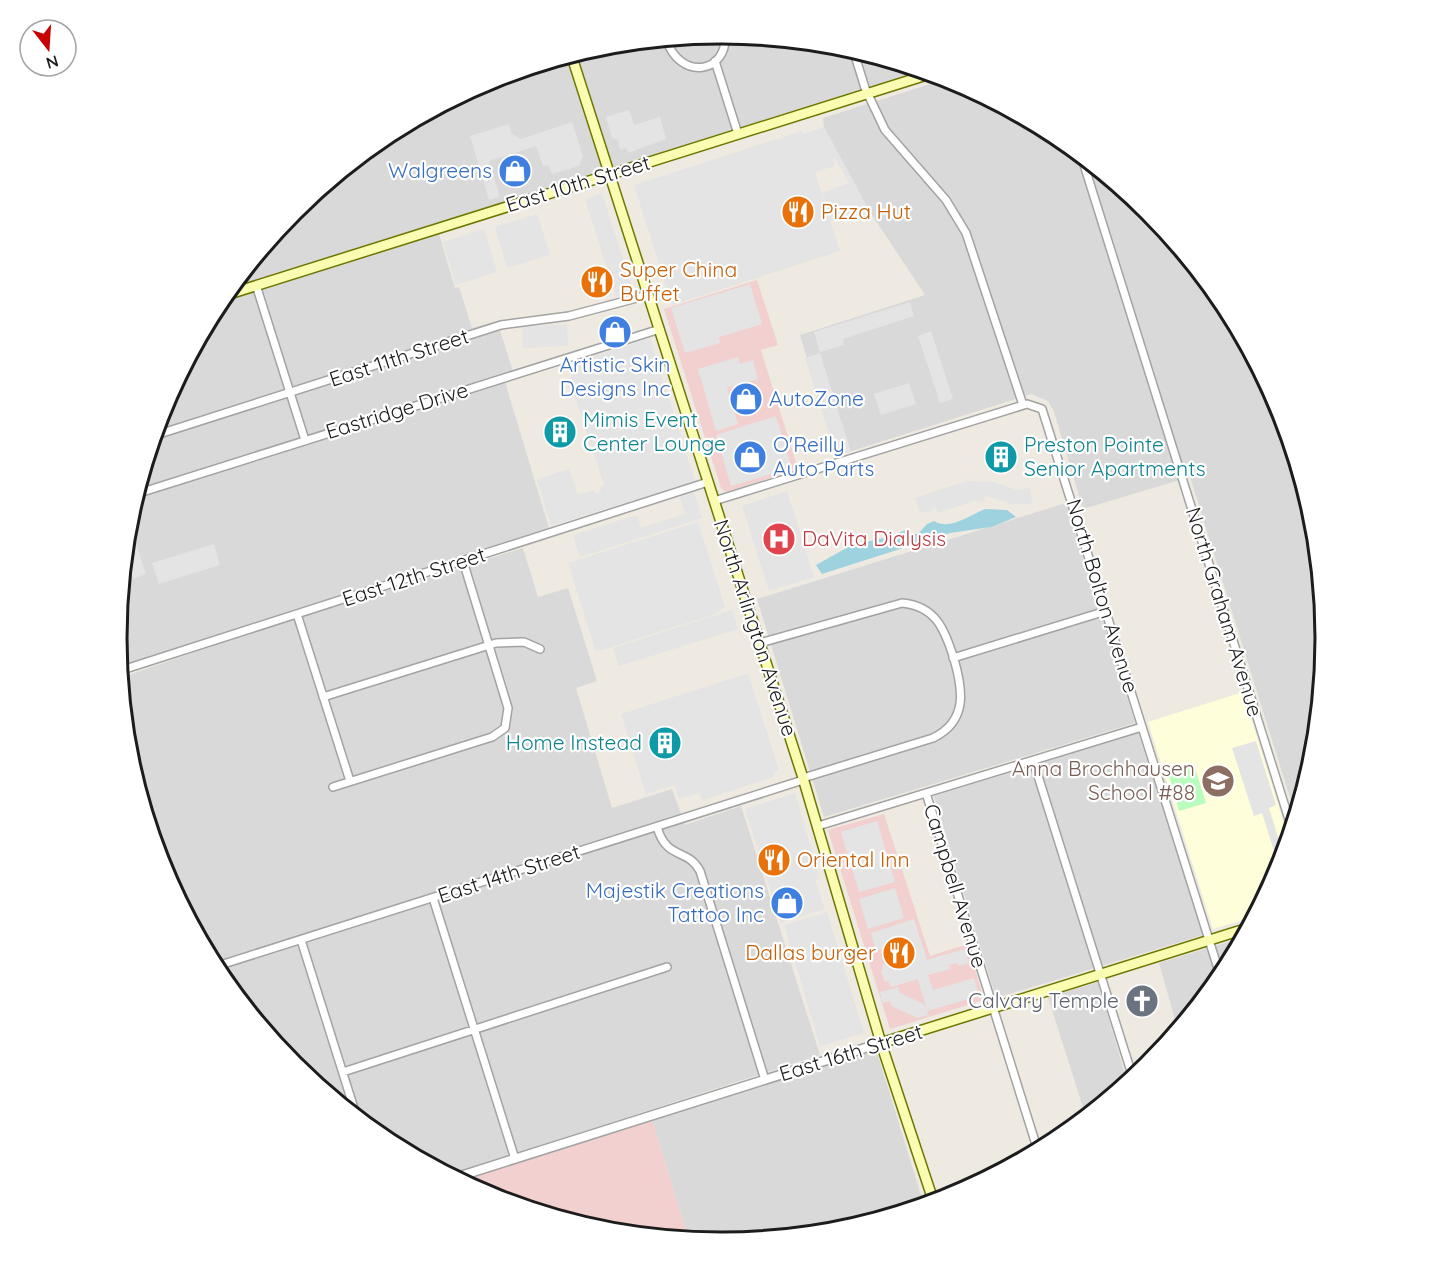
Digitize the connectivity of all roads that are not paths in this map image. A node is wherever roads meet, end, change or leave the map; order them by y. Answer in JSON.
{"nodes":[{"id":1,"x":724,"y":44,"type":"edge"},
{"id":2,"x":669,"y":46,"type":"edge"},
{"id":3,"x":857,"y":60,"type":"edge"},
{"id":4,"x":715,"y":61,"type":"junction"},
{"id":5,"x":574,"y":62,"type":"edge"},
{"id":6,"x":919,"y":77,"type":"edge"},
{"id":7,"x":868,"y":93,"type":"junction"},
{"id":8,"x":738,"y":134,"type":"junction"},
{"id":9,"x":1085,"y":168,"type":"edge"},
{"id":10,"x":609,"y":174,"type":"junction"},
{"id":11,"x":256,"y":285,"type":"junction"},
{"id":12,"x":239,"y":291,"type":"edge"},
{"id":13,"x":648,"y":295,"type":"junction"},
{"id":14,"x":660,"y":328,"type":"junction"},
{"id":15,"x":290,"y":392,"type":"junction"},
{"id":16,"x":1023,"y":405,"type":"junction"},
{"id":17,"x":163,"y":433,"type":"edge"},
{"id":18,"x":304,"y":440,"type":"junction"},
{"id":19,"x":708,"y":482,"type":"junction"},
{"id":20,"x":145,"y":491,"type":"edge"},
{"id":21,"x":714,"y":501,"type":"junction"},
{"id":22,"x":462,"y":561,"type":"junction"},
{"id":23,"x":1106,"y":611,"type":"junction"},
{"id":24,"x":297,"y":614,"type":"junction"},
{"id":25,"x":760,"y":643,"type":"junction"},
{"id":26,"x":489,"y":645,"type":"junction"},
{"id":27,"x":540,"y":649,"type":"dead end"},
{"id":28,"x":953,"y":658,"type":"junction"},
{"id":29,"x":128,"y":668,"type":"edge"},
{"id":30,"x":323,"y":697,"type":"junction"},
{"id":31,"x":1142,"y":727,"type":"junction"},
{"id":32,"x":1033,"y":760,"type":"junction"},
{"id":33,"x":803,"y":779,"type":"junction"},
{"id":34,"x":350,"y":782,"type":"junction"},
{"id":35,"x":333,"y":787,"type":"dead end"},
{"id":36,"x":926,"y":793,"type":"junction"},
{"id":37,"x":1288,"y":816,"type":"edge"},
{"id":38,"x":818,"y":826,"type":"junction"},
{"id":39,"x":657,"y":827,"type":"junction"},
{"id":40,"x":433,"y":898,"type":"junction"},
{"id":41,"x":1238,"y":931,"type":"edge"},
{"id":42,"x":301,"y":940,"type":"junction"},
{"id":43,"x":1209,"y":941,"type":"junction"},
{"id":44,"x":224,"y":964,"type":"edge"},
{"id":45,"x":1217,"y":965,"type":"edge"},
{"id":46,"x":667,"y":967,"type":"dead end"},
{"id":47,"x":1101,"y":974,"type":"junction"},
{"id":48,"x":993,"y":1008,"type":"junction"},
{"id":49,"x":474,"y":1030,"type":"junction"},
{"id":50,"x":881,"y":1042,"type":"junction"},
{"id":51,"x":1130,"y":1069,"type":"edge"},
{"id":52,"x":343,"y":1072,"type":"junction"},
{"id":53,"x":765,"y":1080,"type":"junction"},
{"id":54,"x":353,"y":1105,"type":"edge"},
{"id":55,"x":1035,"y":1142,"type":"edge"},
{"id":56,"x":515,"y":1159,"type":"junction"},
{"id":57,"x":465,"y":1174,"type":"edge"},
{"id":58,"x":931,"y":1194,"type":"edge"}],
"edges":[{"from":1,"to":4,"type":"street"},
{"from":2,"to":4,"type":"street"},
{"from":3,"to":7,"type":"street"},
{"from":4,"to":8,"type":"street"},
{"from":5,"to":10,"type":"main road","name":"North Arlington Avenue"},
{"from":6,"to":7,"type":"main road","name":"East 10th Street"},
{"from":7,"to":8,"type":"main road","name":"East 10th Street"},
{"from":7,"to":16,"type":"street"},
{"from":8,"to":10,"type":"main road","name":"East 10th Street"},
{"from":9,"to":37,"type":"street","name":"North Graham Avenue"},
{"from":10,"to":11,"type":"main road","name":"East 10th Street"},
{"from":10,"to":13,"type":"main road","name":"North Arlington Avenue"},
{"from":11,"to":12,"type":"main road","name":"East 10th Street"},
{"from":11,"to":15,"type":"street"},
{"from":13,"to":14,"type":"main road","name":"North Arlington Avenue"},
{"from":13,"to":15,"type":"street","name":"East 11th Street"},
{"from":14,"to":18,"type":"street","name":"Eastridge Drive"},
{"from":14,"to":19,"type":"main road","name":"North Arlington Avenue"},
{"from":15,"to":17,"type":"street","name":"East 11th Street"},
{"from":15,"to":18,"type":"street"},
{"from":16,"to":21,"type":"street"},
{"from":16,"to":23,"type":"street","name":"North Bolton Avenue"},
{"from":18,"to":20,"type":"street","name":"Eastridge Drive"},
{"from":19,"to":21,"type":"main road","name":"North Arlington Avenue"},
{"from":19,"to":22,"type":"street","name":"East 12th Street"},
{"from":21,"to":25,"type":"main road","name":"North Arlington Avenue"},
{"from":22,"to":24,"type":"street","name":"East 12th Street"},
{"from":22,"to":26,"type":"street"},
{"from":23,"to":28,"type":"street"},
{"from":23,"to":31,"type":"street","name":"North Bolton Avenue"},
{"from":24,"to":29,"type":"street","name":"East 12th Street"},
{"from":24,"to":30,"type":"street"},
{"from":25,"to":28,"type":"street","name":"East 14th Street"},
{"from":25,"to":33,"type":"main road","name":"North Arlington Avenue"},
{"from":26,"to":27,"type":"street"},
{"from":26,"to":30,"type":"street"},
{"from":26,"to":34,"type":"street"},
{"from":28,"to":33,"type":"street","name":"East 14th Street"},
{"from":30,"to":34,"type":"street"},
{"from":31,"to":32,"type":"street"},
{"from":31,"to":43,"type":"street","name":"North Bolton Avenue"},
{"from":32,"to":36,"type":"street"},
{"from":32,"to":47,"type":"street"},
{"from":33,"to":38,"type":"main road","name":"North Arlington Avenue"},
{"from":33,"to":39,"type":"street","name":"East 14th Street"},
{"from":34,"to":35,"type":"street"},
{"from":36,"to":38,"type":"street"},
{"from":36,"to":48,"type":"street","name":"Campbell Avenue"},
{"from":38,"to":50,"type":"main road","name":"North Arlington Avenue"},
{"from":39,"to":40,"type":"street","name":"East 14th Street"},
{"from":39,"to":53,"type":"street"},
{"from":40,"to":42,"type":"street","name":"East 14th Street"},
{"from":40,"to":49,"type":"street"},
{"from":41,"to":43,"type":"main road","name":"East 16th Street"},
{"from":42,"to":44,"type":"street","name":"East 14th Street"},
{"from":42,"to":52,"type":"street"},
{"from":43,"to":45,"type":"street","name":"North Bolton Avenue"},
{"from":43,"to":47,"type":"main road","name":"East 16th Street"},
{"from":46,"to":49,"type":"street"},
{"from":47,"to":48,"type":"main road","name":"East 16th Street"},
{"from":47,"to":51,"type":"street"},
{"from":48,"to":50,"type":"main road","name":"East 16th Street"},
{"from":48,"to":55,"type":"street","name":"Campbell Avenue"},
{"from":49,"to":52,"type":"street"},
{"from":49,"to":56,"type":"street"},
{"from":50,"to":53,"type":"street","name":"East 16th Street"},
{"from":50,"to":58,"type":"main road","name":"North Arlington Avenue"},
{"from":52,"to":54,"type":"street"},
{"from":53,"to":56,"type":"street","name":"East 16th Street"},
{"from":56,"to":57,"type":"street","name":"East 16th Street"}]}
